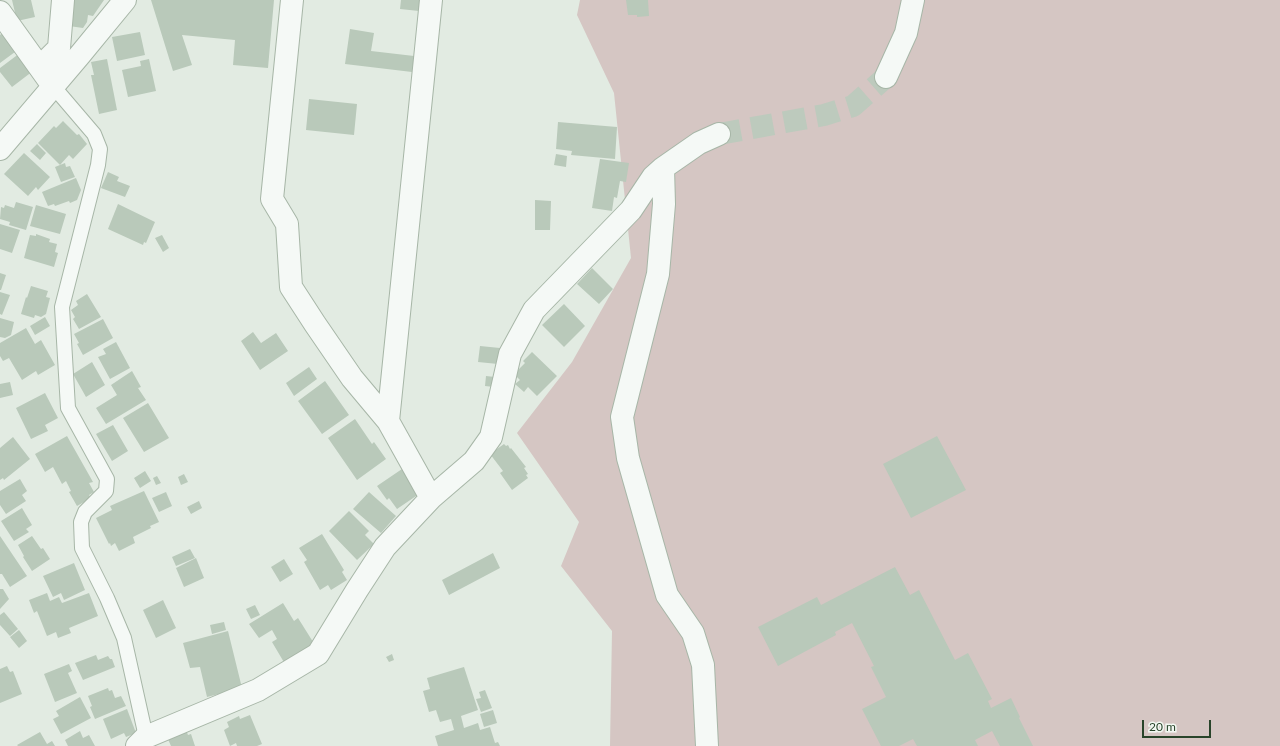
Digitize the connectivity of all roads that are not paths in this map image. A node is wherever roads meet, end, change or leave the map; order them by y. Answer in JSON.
{"nodes":[{"id":1,"x":63,"y":0,"type":"edge"},
{"id":2,"x":125,"y":0,"type":"edge"},
{"id":3,"x":292,"y":0,"type":"edge"},
{"id":4,"x":431,"y":0,"type":"edge"},
{"id":5,"x":913,"y":0,"type":"edge"},
{"id":6,"x":0,"y":12,"type":"edge"},
{"id":7,"x":40,"y":67,"type":"junction"},
{"id":8,"x":886,"y":77,"type":"tunnel mouth"},
{"id":9,"x":53,"y":86,"type":"junction"},
{"id":10,"x":719,"y":134,"type":"tunnel mouth"},
{"id":11,"x":0,"y":149,"type":"edge"},
{"id":12,"x":663,"y":168,"type":"junction"},
{"id":13,"x":388,"y":421,"type":"junction"},
{"id":14,"x":430,"y":498,"type":"junction"},
{"id":15,"x":141,"y":741,"type":"edge"},
{"id":16,"x":707,"y":746,"type":"edge"}],
"edges":[{"from":1,"to":7,"type":"street"},
{"from":2,"to":9,"type":"street"},
{"from":3,"to":13,"type":"street"},
{"from":4,"to":13,"type":"street"},
{"from":5,"to":8,"type":"street"},
{"from":6,"to":7,"type":"street"},
{"from":7,"to":9,"type":"street"},
{"from":9,"to":11,"type":"street"},
{"from":9,"to":15,"type":"lane"},
{"from":10,"to":12,"type":"street"},
{"from":12,"to":14,"type":"street"},
{"from":12,"to":16,"type":"street"},
{"from":13,"to":14,"type":"street"},
{"from":14,"to":15,"type":"street"}]}
